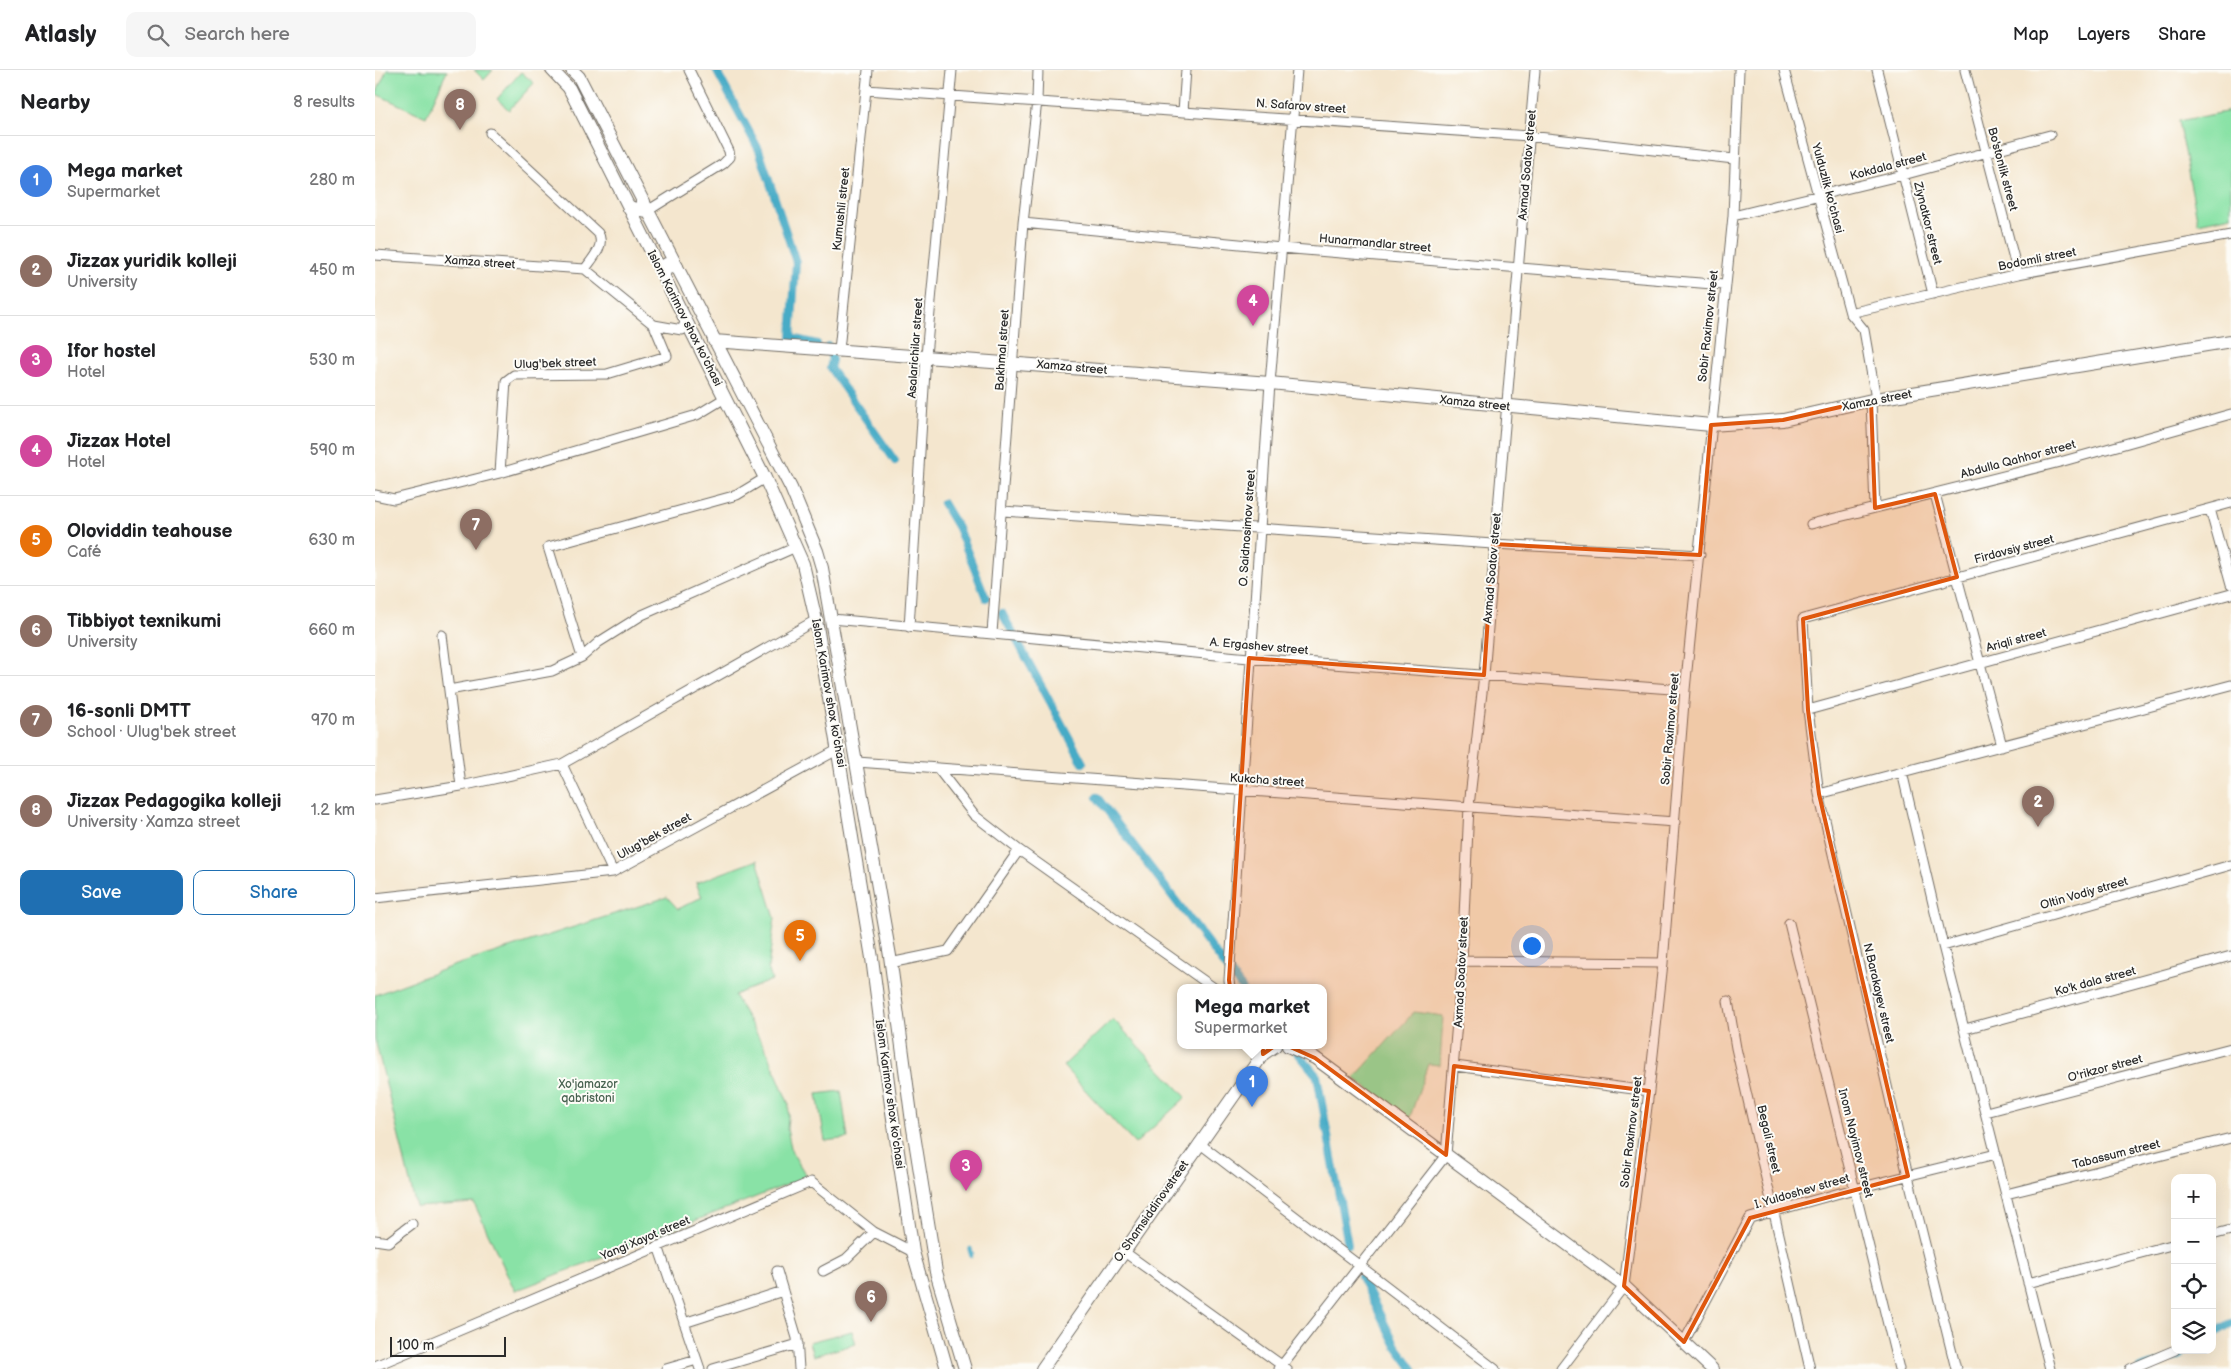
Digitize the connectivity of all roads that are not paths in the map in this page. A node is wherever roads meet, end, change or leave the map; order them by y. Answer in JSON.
{"nodes":[{"id":1,"x":553,"y":70,"type":"edge"},
{"id":2,"x":572,"y":70,"type":"edge"},
{"id":3,"x":689,"y":70,"type":"edge"},
{"id":4,"x":868,"y":70,"type":"edge"},
{"id":5,"x":952,"y":70,"type":"edge"},
{"id":6,"x":1038,"y":70,"type":"edge"},
{"id":7,"x":1186,"y":70,"type":"edge"},
{"id":8,"x":1297,"y":70,"type":"edge"},
{"id":9,"x":1535,"y":70,"type":"edge"},
{"id":10,"x":1739,"y":70,"type":"edge"},
{"id":11,"x":1784,"y":70,"type":"edge"},
{"id":12,"x":1877,"y":70,"type":"edge"},
{"id":13,"x":1965,"y":70,"type":"edge"},
{"id":14,"x":866,"y":90,"type":"junction"},
{"id":15,"x":949,"y":95,"type":"junction"},
{"id":16,"x":1037,"y":101,"type":"junction"},
{"id":17,"x":1183,"y":110,"type":"junction"},
{"id":18,"x":1293,"y":118,"type":"junction"},
{"id":19,"x":489,"y":133,"type":"dead end"},
{"id":20,"x":2049,"y":135,"type":"dead end"},
{"id":21,"x":1529,"y":136,"type":"junction"},
{"id":22,"x":1985,"y":152,"type":"junction"},
{"id":23,"x":1734,"y":159,"type":"junction"},
{"id":24,"x":1903,"y":175,"type":"junction"},
{"id":25,"x":1817,"y":197,"type":"junction"},
{"id":26,"x":645,"y":207,"type":"junction"},
{"id":27,"x":632,"y":213,"type":"junction"},
{"id":28,"x":1733,"y":216,"type":"junction"},
{"id":29,"x":1023,"y":223,"type":"junction"},
{"id":30,"x":2231,"y":235,"type":"edge"},
{"id":31,"x":1281,"y":248,"type":"junction"},
{"id":32,"x":375,"y":254,"type":"edge"},
{"id":33,"x":676,"y":267,"type":"junction"},
{"id":34,"x":1519,"y":268,"type":"junction"},
{"id":35,"x":585,"y":269,"type":"junction"},
{"id":36,"x":663,"y":273,"type":"junction"},
{"id":37,"x":2018,"y":274,"type":"junction"},
{"id":38,"x":1724,"y":285,"type":"junction"},
{"id":39,"x":1933,"y":294,"type":"junction"},
{"id":40,"x":1850,"y":313,"type":"junction"},
{"id":41,"x":686,"y":320,"type":"junction"},
{"id":42,"x":654,"y":325,"type":"junction"},
{"id":43,"x":714,"y":341,"type":"junction"},
{"id":44,"x":2231,"y":341,"type":"edge"},
{"id":45,"x":832,"y":349,"type":"junction"},
{"id":46,"x":927,"y":356,"type":"junction"},
{"id":47,"x":1013,"y":362,"type":"junction"},
{"id":48,"x":1270,"y":383,"type":"junction"},
{"id":49,"x":725,"y":398,"type":"junction"},
{"id":50,"x":1874,"y":399,"type":"junction"},
{"id":51,"x":1506,"y":406,"type":"junction"},
{"id":52,"x":2231,"y":414,"type":"edge"},
{"id":53,"x":1711,"y":424,"type":"junction"},
{"id":54,"x":500,"y":473,"type":"junction"},
{"id":55,"x":765,"y":478,"type":"junction"},
{"id":56,"x":1935,"y":494,"type":"junction"},
{"id":57,"x":375,"y":495,"type":"edge"},
{"id":58,"x":2231,"y":503,"type":"edge"},
{"id":59,"x":1875,"y":508,"type":"junction"},
{"id":60,"x":2210,"y":509,"type":"junction"},
{"id":61,"x":1003,"y":510,"type":"junction"},
{"id":62,"x":1811,"y":524,"type":"dead end"},
{"id":63,"x":1260,"y":528,"type":"junction"},
{"id":64,"x":1493,"y":544,"type":"junction"},
{"id":65,"x":796,"y":547,"type":"junction"},
{"id":66,"x":1699,"y":555,"type":"junction"},
{"id":67,"x":1957,"y":577,"type":"junction"},
{"id":68,"x":2231,"y":585,"type":"edge"},
{"id":69,"x":2231,"y":594,"type":"edge"},
{"id":70,"x":832,"y":619,"type":"junction"},
{"id":71,"x":1803,"y":619,"type":"joint"},
{"id":72,"x":816,"y":620,"type":"junction"},
{"id":73,"x":909,"y":627,"type":"junction"},
{"id":74,"x":992,"y":633,"type":"junction"},
{"id":75,"x":442,"y":634,"type":"dead end"},
{"id":76,"x":582,"y":657,"type":"junction"},
{"id":77,"x":1249,"y":658,"type":"junction"},
{"id":78,"x":1979,"y":663,"type":"junction"},
{"id":79,"x":1484,"y":676,"type":"junction"},
{"id":80,"x":2231,"y":685,"type":"edge"},
{"id":81,"x":449,"y":690,"type":"junction"},
{"id":82,"x":1685,"y":690,"type":"junction"},
{"id":83,"x":1808,"y":710,"type":"junction"},
{"id":84,"x":2002,"y":746,"type":"junction"},
{"id":85,"x":839,"y":749,"type":"junction"},
{"id":86,"x":857,"y":762,"type":"junction"},
{"id":87,"x":563,"y":764,"type":"junction"},
{"id":88,"x":939,"y":770,"type":"junction"},
{"id":89,"x":1902,"y":772,"type":"junction"},
{"id":90,"x":461,"y":786,"type":"junction"},
{"id":91,"x":1241,"y":791,"type":"junction"},
{"id":92,"x":1819,"y":794,"type":"junction"},
{"id":93,"x":375,"y":800,"type":"edge"},
{"id":94,"x":1469,"y":806,"type":"junction"},
{"id":95,"x":1675,"y":822,"type":"junction"},
{"id":96,"x":1019,"y":850,"type":"junction"},
{"id":97,"x":2231,"y":865,"type":"edge"},
{"id":98,"x":613,"y":872,"type":"junction"},
{"id":99,"x":375,"y":898,"type":"edge"},
{"id":100,"x":1789,"y":923,"type":"dead end"},
{"id":101,"x":1943,"y":946,"type":"junction"},
{"id":102,"x":2231,"y":956,"type":"edge"},
{"id":103,"x":872,"y":958,"type":"junction"},
{"id":104,"x":890,"y":959,"type":"junction"},
{"id":105,"x":1462,"y":962,"type":"junction"},
{"id":106,"x":1663,"y":962,"type":"junction"},
{"id":107,"x":1208,"y":984,"type":"edge"},
{"id":108,"x":1230,"y":984,"type":"edge"},
{"id":109,"x":1729,"y":1001,"type":"dead end"},
{"id":110,"x":899,"y":1029,"type":"junction"},
{"id":111,"x":1965,"y":1029,"type":"junction"},
{"id":112,"x":881,"y":1031,"type":"junction"},
{"id":113,"x":2231,"y":1048,"type":"edge"},
{"id":114,"x":1296,"y":1049,"type":"edge"},
{"id":115,"x":1264,"y":1050,"type":"edge"},
{"id":116,"x":1455,"y":1066,"type":"junction"},
{"id":117,"x":1649,"y":1091,"type":"junction"},
{"id":118,"x":1986,"y":1112,"type":"junction"},
{"id":119,"x":2231,"y":1138,"type":"edge"},
{"id":120,"x":1199,"y":1143,"type":"junction"},
{"id":121,"x":1446,"y":1154,"type":"junction"},
{"id":122,"x":1996,"y":1154,"type":"junction"},
{"id":123,"x":1908,"y":1176,"type":"junction"},
{"id":124,"x":1854,"y":1189,"type":"junction"},
{"id":125,"x":2006,"y":1194,"type":"junction"},
{"id":126,"x":1773,"y":1212,"type":"junction"},
{"id":127,"x":411,"y":1224,"type":"dead end"},
{"id":128,"x":2231,"y":1230,"type":"edge"},
{"id":129,"x":875,"y":1232,"type":"junction"},
{"id":130,"x":2216,"y":1234,"type":"edge"},
{"id":131,"x":375,"y":1240,"type":"edge"},
{"id":132,"x":2171,"y":1245,"type":"edge"},
{"id":133,"x":658,"y":1246,"type":"junction"},
{"id":134,"x":1123,"y":1251,"type":"junction"},
{"id":135,"x":913,"y":1252,"type":"junction"},
{"id":136,"x":1360,"y":1264,"type":"junction"},
{"id":137,"x":777,"y":1271,"type":"dead end"},
{"id":138,"x":823,"y":1271,"type":"dead end"},
{"id":139,"x":2028,"y":1282,"type":"junction"},
{"id":140,"x":1624,"y":1286,"type":"junction"},
{"id":141,"x":783,"y":1291,"type":"junction"},
{"id":142,"x":684,"y":1323,"type":"junction"},
{"id":143,"x":1684,"y":1342,"type":"junction"},
{"id":144,"x":798,"y":1344,"type":"junction"},
{"id":145,"x":2171,"y":1352,"type":"edge"},
{"id":146,"x":698,"y":1365,"type":"edge"},
{"id":147,"x":375,"y":1366,"type":"edge"},
{"id":148,"x":1282,"y":1368,"type":"edge"},
{"id":149,"x":666,"y":1369,"type":"edge"},
{"id":150,"x":713,"y":1369,"type":"edge"},
{"id":151,"x":799,"y":1369,"type":"edge"},
{"id":152,"x":947,"y":1369,"type":"edge"},
{"id":153,"x":965,"y":1369,"type":"edge"},
{"id":154,"x":1041,"y":1369,"type":"edge"},
{"id":155,"x":1495,"y":1369,"type":"edge"},
{"id":156,"x":1561,"y":1369,"type":"edge"},
{"id":157,"x":1712,"y":1369,"type":"edge"},
{"id":158,"x":1810,"y":1369,"type":"edge"},
{"id":159,"x":1899,"y":1369,"type":"edge"},
{"id":160,"x":1957,"y":1369,"type":"edge"},
{"id":161,"x":2050,"y":1369,"type":"edge"},
{"id":162,"x":2130,"y":1369,"type":"edge"}],
"edges":[{"from":1,"to":27,"type":"main road","name":"Islom Karimov shox ko'chasi"},
{"from":2,"to":26,"type":"main road","name":"Islom Karimov shox ko'chasi"},
{"from":3,"to":26,"type":"street"},
{"from":4,"to":14,"type":"street","name":"Kumushli street"},
{"from":5,"to":15,"type":"street","name":"Asalarichilar street"},
{"from":6,"to":16,"type":"street","name":"Bakhmal street"},
{"from":7,"to":17,"type":"street"},
{"from":8,"to":18,"type":"street","name":"O. Saidnosimov street"},
{"from":9,"to":21,"type":"street","name":"Axmad Soatov street"},
{"from":10,"to":23,"type":"street","name":"Sobir Raximov street"},
{"from":11,"to":25,"type":"street","name":"Yulduzlik ko'chasi"},
{"from":12,"to":24,"type":"street","name":"Ziynatkor street"},
{"from":13,"to":22,"type":"street","name":"Bo'stonlik street"},
{"from":14,"to":15,"type":"street","name":"N. Safarov street"},
{"from":14,"to":45,"type":"street","name":"Kumushli street"},
{"from":15,"to":16,"type":"street","name":"N. Safarov street"},
{"from":15,"to":46,"type":"street","name":"Asalarichilar street"},
{"from":16,"to":17,"type":"street","name":"N. Safarov street"},
{"from":16,"to":29,"type":"street","name":"Bakhmal street"},
{"from":17,"to":18,"type":"street","name":"N. Safarov street"},
{"from":18,"to":21,"type":"street","name":"N. Safarov street"},
{"from":18,"to":31,"type":"street","name":"O. Saidnosimov street"},
{"from":19,"to":35,"type":"street"},
{"from":20,"to":22,"type":"street","name":"Kokdala street"},
{"from":21,"to":23,"type":"street","name":"N. Safarov street"},
{"from":21,"to":34,"type":"street","name":"Axmad Soatov street"},
{"from":22,"to":24,"type":"street","name":"Kokdala street"},
{"from":22,"to":37,"type":"street","name":"Bo'stonlik street"},
{"from":23,"to":28,"type":"street","name":"Sobir Raximov street"},
{"from":24,"to":25,"type":"street","name":"Kokdala street"},
{"from":24,"to":39,"type":"street","name":"Ziynatkor street"},
{"from":25,"to":28,"type":"street","name":"Kokdala street"},
{"from":25,"to":40,"type":"street","name":"Yulduzlik ko'chasi"},
{"from":26,"to":27,"type":"main road"},
{"from":26,"to":33,"type":"main road","name":"Islom Karimov shox ko'chasi"},
{"from":27,"to":36,"type":"main road","name":"Islom Karimov shox ko'chasi"},
{"from":28,"to":38,"type":"street","name":"Sobir Raximov street"},
{"from":29,"to":31,"type":"street","name":"Hunarmandlar street"},
{"from":29,"to":47,"type":"street","name":"Bakhmal street"},
{"from":30,"to":37,"type":"street","name":"Bodomli street"},
{"from":31,"to":34,"type":"street","name":"Hunarmandlar street"},
{"from":31,"to":48,"type":"street","name":"O. Saidnosimov street"},
{"from":32,"to":35,"type":"street","name":"Xamza street"},
{"from":33,"to":36,"type":"main road"},
{"from":33,"to":43,"type":"main road","name":"Islom Karimov shox ko'chasi"},
{"from":34,"to":38,"type":"street","name":"Hunarmandlar street"},
{"from":34,"to":51,"type":"street","name":"Axmad Soatov street"},
{"from":35,"to":42,"type":"street"},
{"from":36,"to":41,"type":"main road","name":"Islom Karimov shox ko'chasi"},
{"from":37,"to":39,"type":"street","name":"Bodomli street"},
{"from":38,"to":53,"type":"street","name":"Sobir Raximov street"},
{"from":39,"to":40,"type":"street","name":"Bodomli street"},
{"from":40,"to":50,"type":"street"},
{"from":41,"to":42,"type":"street"},
{"from":41,"to":49,"type":"main road","name":"Islom Karimov shox ko'chasi"},
{"from":42,"to":54,"type":"street","name":"Ulug'bek street"},
{"from":43,"to":45,"type":"main road","name":"Xamza street"},
{"from":43,"to":70,"type":"main road","name":"Islom Karimov shox ko'chasi"},
{"from":44,"to":50,"type":"main road","name":"Xamza street"},
{"from":45,"to":46,"type":"main road","name":"Xamza street"},
{"from":46,"to":47,"type":"main road","name":"Xamza street"},
{"from":46,"to":73,"type":"street","name":"Asalarichilar street"},
{"from":47,"to":48,"type":"main road","name":"Xamza street"},
{"from":47,"to":61,"type":"street","name":"Bakhmal street"},
{"from":48,"to":51,"type":"main road","name":"Xamza street"},
{"from":48,"to":63,"type":"street","name":"O. Saidnosimov street"},
{"from":49,"to":54,"type":"street"},
{"from":49,"to":55,"type":"main road","name":"Islom Karimov shox ko'chasi"},
{"from":50,"to":53,"type":"main road","name":"Xamza street"},
{"from":50,"to":59,"type":"street"},
{"from":51,"to":53,"type":"main road","name":"Xamza street"},
{"from":51,"to":64,"type":"street","name":"Axmad Soatov street"},
{"from":52,"to":56,"type":"street","name":"Abdulla Qahhor street"},
{"from":53,"to":66,"type":"street","name":"Sobir Raximov street"},
{"from":54,"to":57,"type":"street"},
{"from":55,"to":65,"type":"main road","name":"Islom Karimov shox ko'chasi"},
{"from":55,"to":76,"type":"street"},
{"from":56,"to":59,"type":"street","name":"Abdulla Qahhor street"},
{"from":56,"to":67,"type":"street"},
{"from":58,"to":60,"type":"street","name":"Firdavsiy street"},
{"from":59,"to":62,"type":"street","name":"Abdulla Qahhor street"},
{"from":60,"to":67,"type":"street","name":"Firdavsiy street"},
{"from":60,"to":68,"type":"street"},
{"from":61,"to":63,"type":"street"},
{"from":61,"to":74,"type":"street","name":"Bakhmal street"},
{"from":63,"to":64,"type":"street"},
{"from":63,"to":77,"type":"street","name":"O. Saidnosimov street"},
{"from":64,"to":66,"type":"street"},
{"from":64,"to":79,"type":"street","name":"Axmad Soatov street"},
{"from":65,"to":72,"type":"main road","name":"Islom Karimov shox ko'chasi"},
{"from":65,"to":76,"type":"street"},
{"from":66,"to":82,"type":"street","name":"Sobir Raximov street"},
{"from":67,"to":71,"type":"street","name":"Firdavsiy street"},
{"from":67,"to":78,"type":"street"},
{"from":69,"to":78,"type":"street","name":"Ariqli street"},
{"from":70,"to":73,"type":"street","name":"A. Ergashev street"},
{"from":70,"to":86,"type":"main road","name":"Islom Karimov shox ko'chasi"},
{"from":71,"to":83,"type":"street","name":"N.Barakayev street"},
{"from":72,"to":85,"type":"main road","name":"Islom Karimov shox ko'chasi"},
{"from":72,"to":87,"type":"street"},
{"from":73,"to":74,"type":"street","name":"A. Ergashev street"},
{"from":74,"to":77,"type":"street","name":"A. Ergashev street"},
{"from":75,"to":81,"type":"street"},
{"from":76,"to":81,"type":"street"},
{"from":77,"to":79,"type":"street","name":"A. Ergashev street"},
{"from":77,"to":91,"type":"street","name":"O. Saidnosimov street"},
{"from":78,"to":83,"type":"street","name":"Ariqli street"},
{"from":78,"to":84,"type":"street"},
{"from":79,"to":82,"type":"street","name":"A. Ergashev street"},
{"from":79,"to":94,"type":"street","name":"Axmad Soatov street"},
{"from":80,"to":84,"type":"street"},
{"from":81,"to":90,"type":"street"},
{"from":82,"to":95,"type":"street","name":"Sobir Raximov street"},
{"from":83,"to":92,"type":"street","name":"N.Barakayev street"},
{"from":84,"to":89,"type":"street"},
{"from":85,"to":98,"type":"street","name":"Ulug'bek street"},
{"from":85,"to":103,"type":"main road","name":"Islom Karimov shox ko'chasi"},
{"from":86,"to":88,"type":"street","name":"Kukcha street"},
{"from":86,"to":104,"type":"main road","name":"Islom Karimov shox ko'chasi"},
{"from":87,"to":90,"type":"street"},
{"from":87,"to":98,"type":"street"},
{"from":88,"to":91,"type":"street","name":"Kukcha street"},
{"from":88,"to":96,"type":"street"},
{"from":89,"to":92,"type":"street"},
{"from":89,"to":101,"type":"street"},
{"from":90,"to":93,"type":"street"},
{"from":91,"to":94,"type":"street","name":"Kukcha street"},
{"from":91,"to":108,"type":"street","name":"O. Saidnosimov street"},
{"from":92,"to":123,"type":"street","name":"N.Barakayev street"},
{"from":94,"to":95,"type":"street","name":"Kukcha street"},
{"from":94,"to":105,"type":"street","name":"Axmad Soatov street"},
{"from":95,"to":106,"type":"street","name":"Sobir Raximov street"},
{"from":96,"to":104,"type":"street"},
{"from":96,"to":107,"type":"street"},
{"from":97,"to":101,"type":"street","name":"Oltin Vodiy street"},
{"from":98,"to":99,"type":"street","name":"Ulug'bek street"},
{"from":100,"to":124,"type":"street","name":"Inom Nayimov street"},
{"from":101,"to":111,"type":"street"},
{"from":102,"to":111,"type":"street","name":"Ko'k dala street"},
{"from":103,"to":104,"type":"main road"},
{"from":103,"to":112,"type":"main road","name":"Islom Karimov shox ko'chasi"},
{"from":104,"to":110,"type":"main road","name":"Islom Karimov shox ko'chasi"},
{"from":105,"to":106,"type":"street"},
{"from":105,"to":116,"type":"street","name":"Axmad Soatov street"},
{"from":106,"to":117,"type":"street","name":"Sobir Raximov street"},
{"from":109,"to":126,"type":"street","name":"Begali street"},
{"from":110,"to":112,"type":"main road"},
{"from":110,"to":153,"type":"main road","name":"Islom Karimov shox ko'chasi"},
{"from":111,"to":118,"type":"street"},
{"from":112,"to":135,"type":"main road","name":"Islom Karimov shox ko'chasi"},
{"from":113,"to":118,"type":"street","name":"O'rikzor street"},
{"from":114,"to":121,"type":"main road"},
{"from":115,"to":120,"type":"main road","name":"O. Shamsiddinovstreet"},
{"from":116,"to":117,"type":"street"},
{"from":116,"to":121,"type":"street","name":"Axmad Soatov street"},
{"from":117,"to":140,"type":"street","name":"Sobir Raximov street"},
{"from":118,"to":122,"type":"street"},
{"from":119,"to":125,"type":"street","name":"Tabassum street"},
{"from":120,"to":134,"type":"main road","name":"O. Shamsiddinovstreet"},
{"from":120,"to":136,"type":"street"},
{"from":121,"to":136,"type":"street"},
{"from":121,"to":140,"type":"main road"},
{"from":122,"to":123,"type":"street","name":"I. Yuldoshev street"},
{"from":122,"to":125,"type":"street"},
{"from":123,"to":124,"type":"street","name":"I. Yuldoshev street"},
{"from":123,"to":160,"type":"street","name":"N.Barakayev street"},
{"from":124,"to":126,"type":"street","name":"I. Yuldoshev street"},
{"from":124,"to":159,"type":"street","name":"Inom Nayimov street"},
{"from":125,"to":139,"type":"street"},
{"from":126,"to":143,"type":"street","name":"I. Yuldoshev street"},
{"from":126,"to":158,"type":"street","name":"Begali street"},
{"from":127,"to":131,"type":"street"},
{"from":128,"to":130,"type":"street"},
{"from":129,"to":133,"type":"street","name":"Yangi Xayot street"},
{"from":129,"to":135,"type":"street","name":"Yangi Xayot street"},
{"from":129,"to":138,"type":"street"},
{"from":132,"to":139,"type":"street"},
{"from":133,"to":142,"type":"street"},
{"from":133,"to":147,"type":"street","name":"Yangi Xayot street"},
{"from":134,"to":148,"type":"street"},
{"from":134,"to":154,"type":"main road","name":"O. Shamsiddinovstreet"},
{"from":135,"to":152,"type":"main road","name":"Islom Karimov shox ko'chasi"},
{"from":136,"to":148,"type":"street"},
{"from":136,"to":155,"type":"street"},
{"from":137,"to":141,"type":"street"},
{"from":139,"to":161,"type":"street"},
{"from":140,"to":143,"type":"main road"},
{"from":140,"to":156,"type":"street","name":"Sobir Raximov street"},
{"from":141,"to":142,"type":"street"},
{"from":141,"to":144,"type":"street"},
{"from":142,"to":146,"type":"street"},
{"from":143,"to":157,"type":"main road"},
{"from":144,"to":150,"type":"street"},
{"from":144,"to":151,"type":"street"},
{"from":145,"to":162,"type":"street"},
{"from":146,"to":149,"type":"street"}]}
